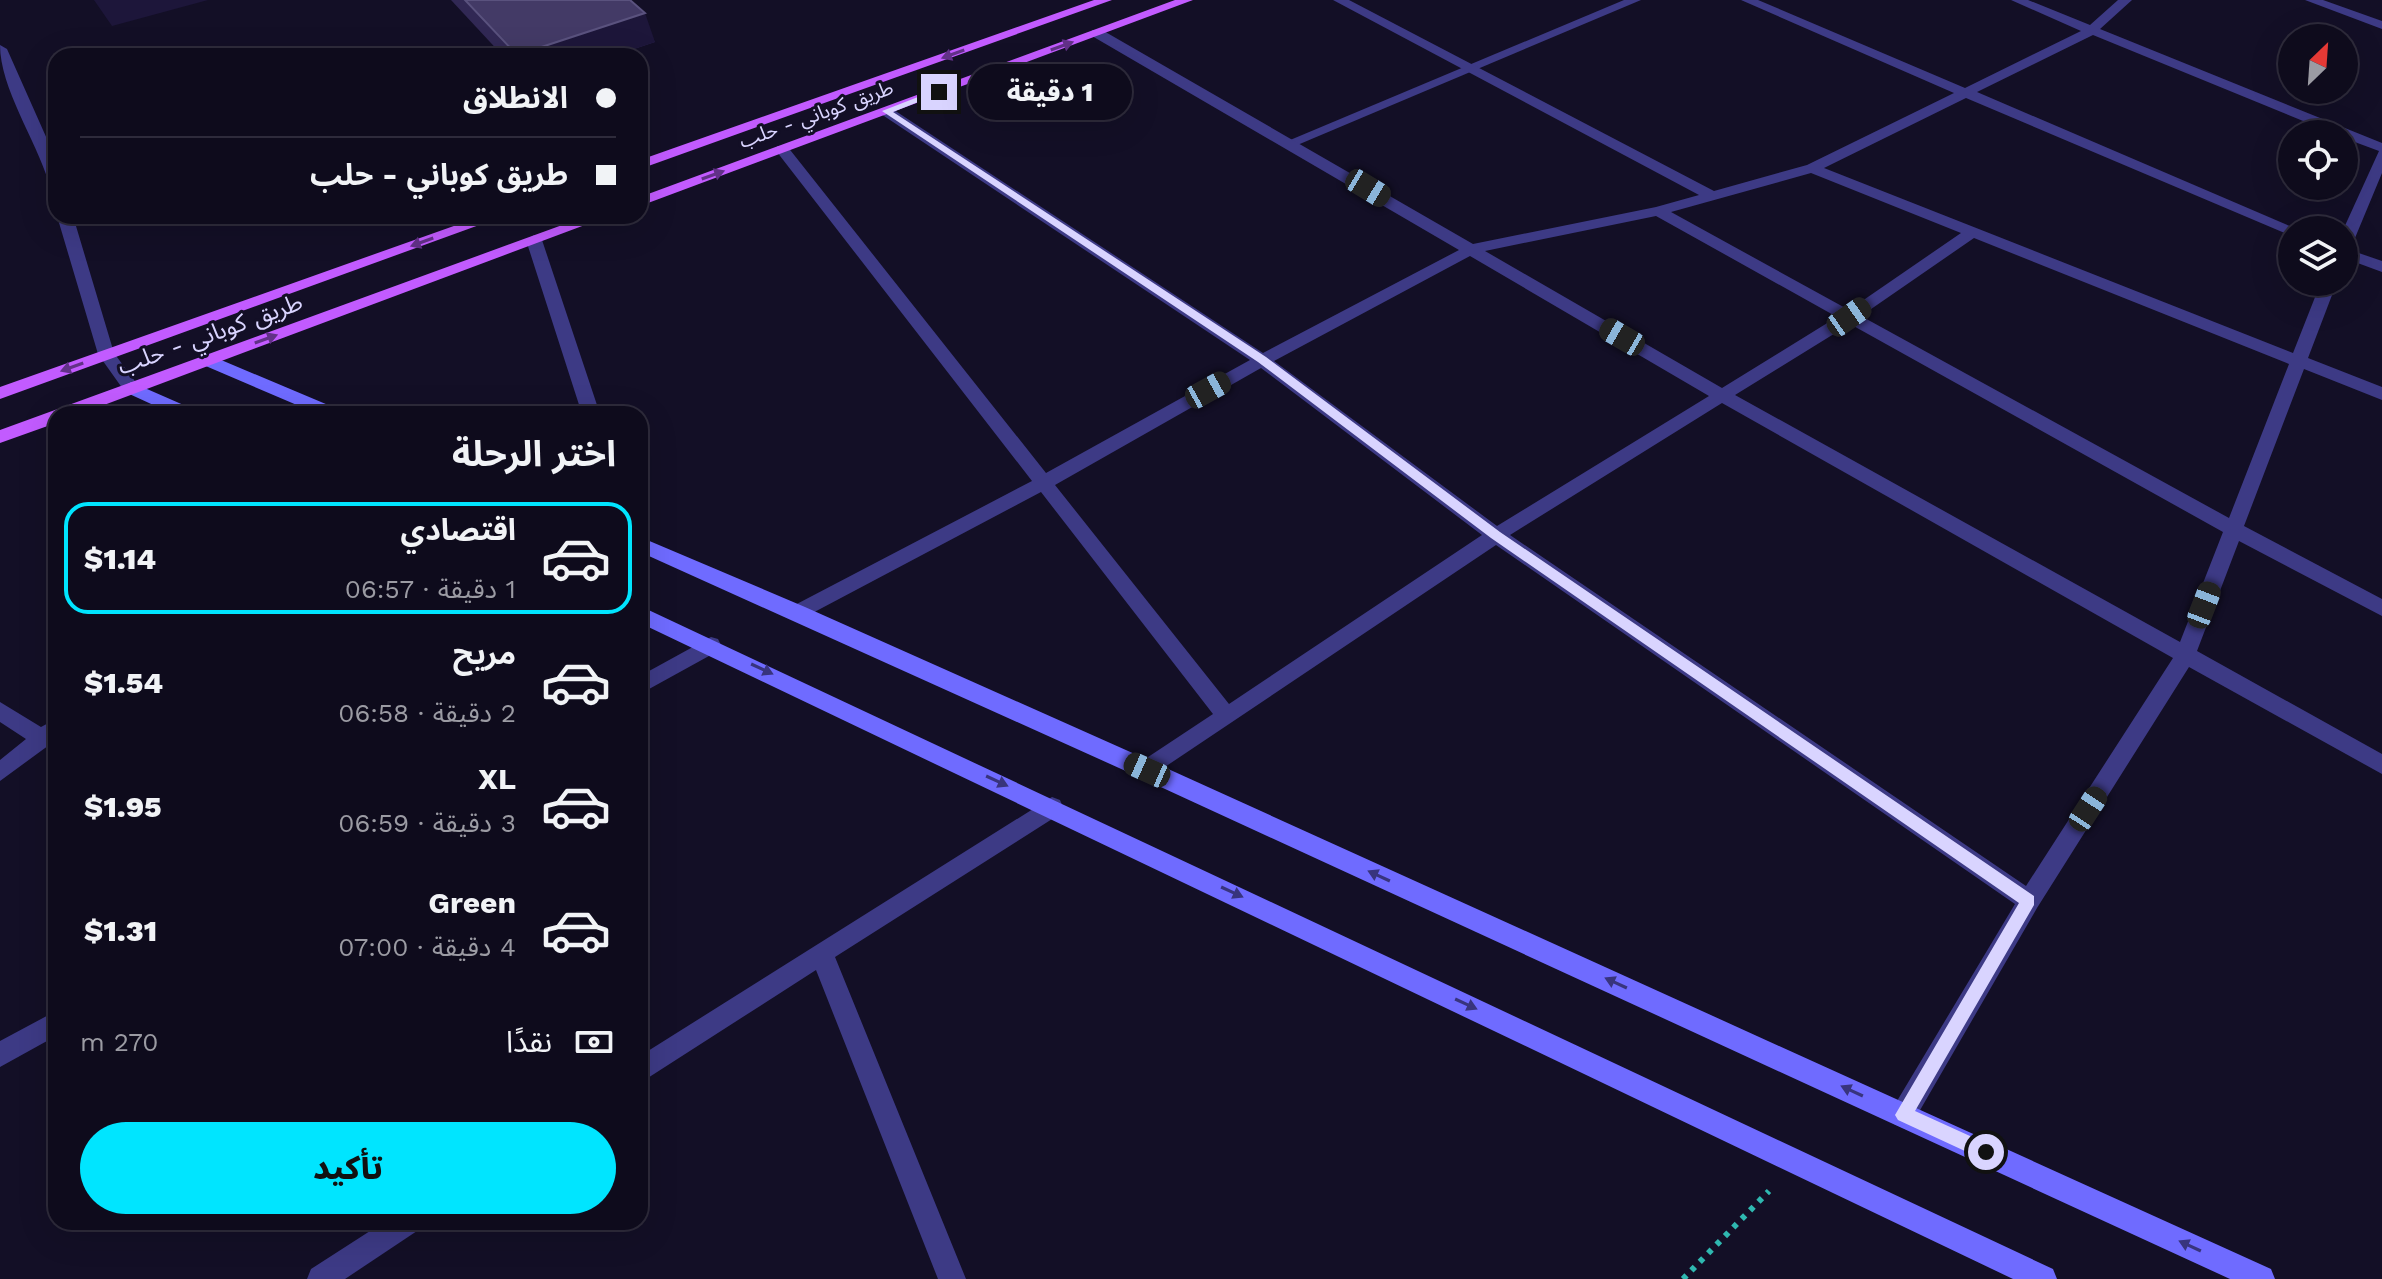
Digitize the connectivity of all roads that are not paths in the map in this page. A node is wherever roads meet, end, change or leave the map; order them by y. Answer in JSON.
{"nodes":[{"id":1,"x":1106,"y":0,"type":"edge"},
{"id":2,"x":1187,"y":0,"type":"edge"},
{"id":3,"x":1339,"y":0,"type":"edge"},
{"id":4,"x":1635,"y":0,"type":"edge"},
{"id":5,"x":1747,"y":0,"type":"edge"},
{"id":6,"x":2017,"y":0,"type":"edge"},
{"id":7,"x":2126,"y":0,"type":"edge"},
{"id":8,"x":2311,"y":0,"type":"edge"},
{"id":9,"x":2382,"y":25,"type":"edge"},
{"id":10,"x":2089,"y":32,"type":"junction"},
{"id":11,"x":1097,"y":33,"type":"junction"},
{"id":12,"x":0,"y":49,"type":"edge"},
{"id":13,"x":1469,"y":71,"type":"junction"},
{"id":14,"x":1968,"y":91,"type":"junction"},
{"id":15,"x":886,"y":111,"type":"junction"},
{"id":16,"x":1290,"y":143,"type":"junction"},
{"id":17,"x":2382,"y":148,"type":"edge"},
{"id":18,"x":782,"y":149,"type":"junction"},
{"id":19,"x":2382,"y":155,"type":"edge"},
{"id":20,"x":48,"y":157,"type":"edge"},
{"id":21,"x":648,"y":162,"type":"edge"},
{"id":22,"x":1812,"y":168,"type":"junction"},
{"id":23,"x":1712,"y":196,"type":"junction"},
{"id":24,"x":648,"y":199,"type":"edge"},
{"id":25,"x":1658,"y":211,"type":"junction"},
{"id":26,"x":2358,"y":216,"type":"edge"},
{"id":27,"x":67,"y":224,"type":"edge"},
{"id":28,"x":473,"y":224,"type":"edge"},
{"id":29,"x":579,"y":224,"type":"edge"},
{"id":30,"x":2278,"y":225,"type":"edge"},
{"id":31,"x":1972,"y":232,"type":"junction"},
{"id":32,"x":534,"y":240,"type":"junction"},
{"id":33,"x":1472,"y":249,"type":"junction"},
{"id":34,"x":2358,"y":256,"type":"edge"},
{"id":35,"x":2382,"y":267,"type":"edge"},
{"id":36,"x":2323,"y":296,"type":"edge"},
{"id":37,"x":1849,"y":317,"type":"junction"},
{"id":38,"x":106,"y":354,"type":"junction"},
{"id":39,"x":207,"y":360,"type":"junction"},
{"id":40,"x":1262,"y":360,"type":"junction"},
{"id":41,"x":2296,"y":361,"type":"junction"},
{"id":42,"x":131,"y":388,"type":"junction"},
{"id":43,"x":0,"y":393,"type":"edge"},
{"id":44,"x":2382,"y":394,"type":"edge"},
{"id":45,"x":1723,"y":396,"type":"junction"},
{"id":46,"x":83,"y":406,"type":"edge"},
{"id":47,"x":171,"y":406,"type":"edge"},
{"id":48,"x":315,"y":406,"type":"edge"},
{"id":49,"x":588,"y":406,"type":"edge"},
{"id":50,"x":48,"y":419,"type":"edge"},
{"id":51,"x":0,"y":437,"type":"edge"},
{"id":52,"x":1045,"y":482,"type":"junction"},
{"id":53,"x":2233,"y":529,"type":"junction"},
{"id":54,"x":1496,"y":535,"type":"junction"},
{"id":55,"x":648,"y":547,"type":"edge"},
{"id":56,"x":2382,"y":608,"type":"edge"},
{"id":57,"x":798,"y":612,"type":"junction"},
{"id":58,"x":648,"y":617,"type":"edge"},
{"id":59,"x":711,"y":645,"type":"junction"},
{"id":60,"x":2185,"y":656,"type":"junction"},
{"id":61,"x":648,"y":681,"type":"edge"},
{"id":62,"x":0,"y":711,"type":"edge"},
{"id":63,"x":1227,"y":717,"type":"junction"},
{"id":64,"x":48,"y":733,"type":"edge"},
{"id":65,"x":48,"y":734,"type":"edge"},
{"id":66,"x":2382,"y":765,"type":"edge"},
{"id":67,"x":1147,"y":770,"type":"junction"},
{"id":68,"x":0,"y":772,"type":"edge"},
{"id":69,"x":1052,"y":807,"type":"junction"},
{"id":70,"x":2029,"y":901,"type":"junction"},
{"id":71,"x":821,"y":953,"type":"junction"},
{"id":72,"x":48,"y":1028,"type":"edge"},
{"id":73,"x":0,"y":1055,"type":"edge"},
{"id":74,"x":648,"y":1066,"type":"edge"},
{"id":75,"x":1903,"y":1115,"type":"junction"},
{"id":76,"x":396,"y":1230,"type":"edge"},
{"id":77,"x":321,"y":1279,"type":"edge"},
{"id":78,"x":952,"y":1279,"type":"edge"},
{"id":79,"x":2043,"y":1279,"type":"edge"},
{"id":80,"x":2261,"y":1279,"type":"edge"}],
"edges":[{"from":1,"to":21,"type":"main road","name":"طريق كوباني - حلب","one_way":true},
{"from":2,"to":11,"type":"main road","name":"طريق كوباني - حلب"},
{"from":3,"to":13,"type":"street"},
{"from":4,"to":13,"type":"street"},
{"from":5,"to":14,"type":"street"},
{"from":6,"to":10,"type":"street"},
{"from":7,"to":10,"type":"street"},
{"from":8,"to":9,"type":"street"},
{"from":10,"to":14,"type":"street"},
{"from":10,"to":17,"type":"street"},
{"from":15,"to":11,"type":"main road","name":"طريق كوباني - حلب","one_way":true},
{"from":11,"to":16,"type":"street"},
{"from":12,"to":20,"type":"street"},
{"from":13,"to":16,"type":"street"},
{"from":13,"to":23,"type":"street"},
{"from":14,"to":22,"type":"street"},
{"from":14,"to":30,"type":"street"},
{"from":15,"to":18,"type":"main road","name":"طريق كوباني - حلب"},
{"from":15,"to":40,"type":"street"},
{"from":16,"to":33,"type":"street"},
{"from":24,"to":18,"type":"main road","name":"طريق كوباني - حلب","one_way":true},
{"from":18,"to":52,"type":"street"},
{"from":19,"to":26,"type":"street"},
{"from":22,"to":23,"type":"street"},
{"from":22,"to":31,"type":"street"},
{"from":23,"to":25,"type":"street"},
{"from":25,"to":33,"type":"street"},
{"from":25,"to":37,"type":"street"},
{"from":27,"to":38,"type":"street"},
{"from":28,"to":38,"type":"main road","name":"طريق كوباني - حلب","one_way":true},
{"from":29,"to":32,"type":"main road","name":"طريق كوباني - حلب"},
{"from":31,"to":37,"type":"street"},
{"from":31,"to":41,"type":"street"},
{"from":39,"to":32,"type":"main road","name":"طريق كوباني - حلب","one_way":true},
{"from":32,"to":49,"type":"street"},
{"from":33,"to":40,"type":"street"},
{"from":33,"to":45,"type":"street"},
{"from":34,"to":35,"type":"street"},
{"from":36,"to":41,"type":"street"},
{"from":37,"to":45,"type":"street"},
{"from":37,"to":53,"type":"street"},
{"from":38,"to":42,"type":"street"},
{"from":38,"to":43,"type":"main road","name":"طريق كوباني - حلب","one_way":true},
{"from":39,"to":42,"type":"main road","name":"طريق كوباني - حلب"},
{"from":39,"to":48,"type":"street"},
{"from":40,"to":52,"type":"street"},
{"from":40,"to":54,"type":"street"},
{"from":41,"to":44,"type":"street"},
{"from":41,"to":53,"type":"street"},
{"from":42,"to":46,"type":"main road","name":"طريق كوباني - حلب"},
{"from":42,"to":47,"type":"street"},
{"from":45,"to":54,"type":"street"},
{"from":45,"to":60,"type":"street"},
{"from":50,"to":51,"type":"main road","name":"طريق كوباني - حلب"},
{"from":52,"to":57,"type":"street"},
{"from":52,"to":63,"type":"street"},
{"from":53,"to":56,"type":"street"},
{"from":53,"to":60,"type":"street"},
{"from":54,"to":63,"type":"street"},
{"from":54,"to":70,"type":"street"},
{"from":55,"to":57,"type":"street"},
{"from":57,"to":67,"type":"street"},
{"from":58,"to":59,"type":"street"},
{"from":59,"to":61,"type":"street"},
{"from":59,"to":69,"type":"street","one_way":true},
{"from":60,"to":66,"type":"street"},
{"from":60,"to":70,"type":"street"},
{"from":62,"to":64,"type":"street"},
{"from":63,"to":67,"type":"street"},
{"from":65,"to":68,"type":"street"},
{"from":75,"to":67,"type":"street","one_way":true},
{"from":69,"to":71,"type":"street"},
{"from":69,"to":79,"type":"street","one_way":true},
{"from":70,"to":75,"type":"street"},
{"from":71,"to":74,"type":"street"},
{"from":71,"to":78,"type":"street"},
{"from":72,"to":73,"type":"street"},
{"from":80,"to":75,"type":"street","one_way":true},
{"from":76,"to":77,"type":"street"}]}
